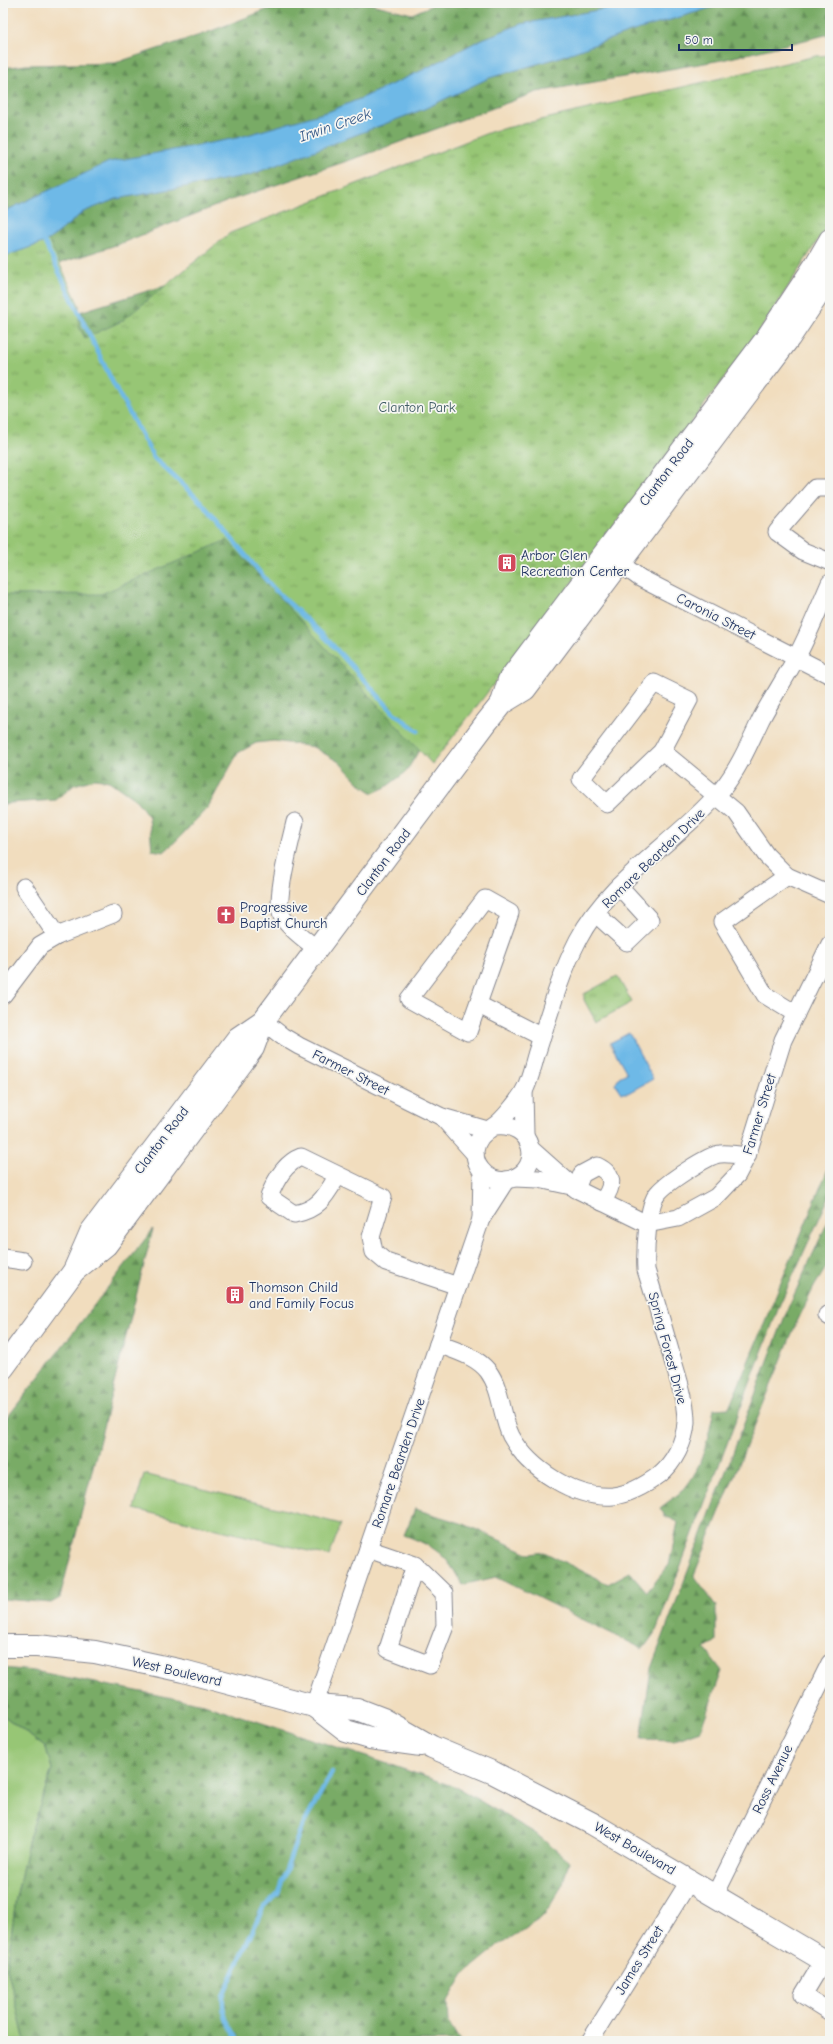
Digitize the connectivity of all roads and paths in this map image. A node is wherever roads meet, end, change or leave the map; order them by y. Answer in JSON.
{"nodes":[{"id":1,"x":830,"y":240,"type":"edge"},
{"id":2,"x":825,"y":271,"type":"edge"},
{"id":3,"x":830,"y":488,"type":"edge"},
{"id":4,"x":613,"y":558,"type":"junction"},
{"id":5,"x":830,"y":562,"type":"edge"},
{"id":6,"x":830,"y":582,"type":"edge"},
{"id":7,"x":796,"y":658,"type":"junction"},
{"id":8,"x":830,"y":675,"type":"edge"},
{"id":9,"x":662,"y":750,"type":"junction"},
{"id":10,"x":716,"y":796,"type":"junction"},
{"id":11,"x":295,"y":822,"type":"dead end"},
{"id":12,"x":787,"y":876,"type":"junction"},
{"id":13,"x":620,"y":886,"type":"junction"},
{"id":14,"x":24,"y":887,"type":"dead end"},
{"id":15,"x":830,"y":895,"type":"edge"},
{"id":16,"x":113,"y":914,"type":"dead end"},
{"id":17,"x":596,"y":914,"type":"junction"},
{"id":18,"x":57,"y":936,"type":"junction"},
{"id":19,"x":830,"y":944,"type":"edge"},
{"id":20,"x":317,"y":949,"type":"junction"},
{"id":21,"x":3,"y":995,"type":"edge"},
{"id":22,"x":479,"y":1005,"type":"junction"},
{"id":23,"x":796,"y":1014,"type":"junction"},
{"id":24,"x":263,"y":1021,"type":"junction"},
{"id":25,"x":542,"y":1037,"type":"junction"},
{"id":26,"x":524,"y":1091,"type":"junction"},
{"id":27,"x":442,"y":1118,"type":"junction"},
{"id":28,"x":491,"y":1128,"type":"junction"},
{"id":29,"x":528,"y":1142,"type":"junction"},
{"id":30,"x":475,"y":1154,"type":"junction"},
{"id":31,"x":747,"y":1156,"type":"junction"},
{"id":32,"x":482,"y":1171,"type":"junction"},
{"id":33,"x":338,"y":1175,"type":"dead end"},
{"id":34,"x":510,"y":1179,"type":"junction"},
{"id":35,"x":573,"y":1188,"type":"junction"},
{"id":36,"x":602,"y":1202,"type":"junction"},
{"id":37,"x":480,"y":1219,"type":"junction"},
{"id":38,"x":647,"y":1224,"type":"junction"},
{"id":39,"x":3,"y":1258,"type":"edge"},
{"id":40,"x":23,"y":1261,"type":"dead end"},
{"id":41,"x":458,"y":1286,"type":"junction"},
{"id":42,"x":438,"y":1344,"type":"junction"},
{"id":43,"x":3,"y":1368,"type":"edge"},
{"id":44,"x":368,"y":1549,"type":"junction"},
{"id":45,"x":416,"y":1565,"type":"junction"},
{"id":46,"x":3,"y":1634,"type":"edge"},
{"id":47,"x":3,"y":1646,"type":"edge"},
{"id":48,"x":37,"y":1646,"type":"junction"},
{"id":49,"x":830,"y":1663,"type":"edge"},
{"id":50,"x":314,"y":1706,"type":"junction"},
{"id":51,"x":690,"y":1880,"type":"junction"},
{"id":52,"x":715,"y":1895,"type":"junction"},
{"id":53,"x":827,"y":1962,"type":"edge"},
{"id":54,"x":830,"y":2012,"type":"edge"},
{"id":55,"x":590,"y":2041,"type":"edge"}],
"edges":[{"from":1,"to":2,"type":"main road","name":"Clanton Road"},
{"from":2,"to":4,"type":"main road","name":"Clanton Road"},
{"from":3,"to":5,"type":"street"},
{"from":4,"to":7,"type":"street","name":"Caronia Street"},
{"from":4,"to":20,"type":"main road","name":"Clanton Road"},
{"from":6,"to":7,"type":"street","name":"Romare Bearden Drive"},
{"from":7,"to":8,"type":"street","name":"Caronia Street"},
{"from":7,"to":10,"type":"street","name":"Romare Bearden Drive"},
{"from":9,"to":9,"type":"street"},
{"from":9,"to":10,"type":"street"},
{"from":10,"to":12,"type":"street"},
{"from":10,"to":13,"type":"street","name":"Romare Bearden Drive"},
{"from":11,"to":20,"type":"street"},
{"from":12,"to":15,"type":"street"},
{"from":12,"to":23,"type":"street"},
{"from":13,"to":17,"type":"street","name":"Romare Bearden Drive"},
{"from":13,"to":17,"type":"street"},
{"from":14,"to":18,"type":"street"},
{"from":16,"to":18,"type":"street"},
{"from":17,"to":25,"type":"street","name":"Romare Bearden Drive"},
{"from":18,"to":21,"type":"street"},
{"from":19,"to":23,"type":"street","name":"Farmer Street"},
{"from":20,"to":24,"type":"main road","name":"Clanton Road"},
{"from":22,"to":22,"type":"street"},
{"from":22,"to":25,"type":"street"},
{"from":23,"to":31,"type":"street","name":"Farmer Street"},
{"from":24,"to":27,"type":"street","name":"Farmer Street"},
{"from":24,"to":43,"type":"main road","name":"Clanton Road"},
{"from":25,"to":26,"type":"street","name":"Romare Bearden Drive"},
{"from":26,"to":28,"type":"street","name":"Romare Bearden Drive"},
{"from":26,"to":29,"type":"street","name":"Romare Bearden Drive"},
{"from":27,"to":28,"type":"street","name":"Farmer Street"},
{"from":27,"to":30,"type":"street","name":"Farmer Street"},
{"from":28,"to":29,"type":"street"},
{"from":28,"to":30,"type":"street"},
{"from":29,"to":34,"type":"street"},
{"from":29,"to":35,"type":"street"},
{"from":30,"to":32,"type":"street"},
{"from":31,"to":38,"type":"street","name":"Farmer Street"},
{"from":31,"to":38,"type":"street","name":"Spring Forest Drive"},
{"from":32,"to":34,"type":"street"},
{"from":32,"to":37,"type":"street","name":"Romare Bearden Drive"},
{"from":33,"to":41,"type":"street"},
{"from":34,"to":35,"type":"street"},
{"from":34,"to":37,"type":"street","name":"Romare Bearden Drive"},
{"from":35,"to":36,"type":"street"},
{"from":35,"to":36,"type":"street"},
{"from":36,"to":38,"type":"street"},
{"from":37,"to":41,"type":"street","name":"Romare Bearden Drive"},
{"from":38,"to":42,"type":"street","name":"Spring Forest Drive"},
{"from":39,"to":40,"type":"street"},
{"from":41,"to":42,"type":"street","name":"Romare Bearden Drive"},
{"from":42,"to":44,"type":"street","name":"Romare Bearden Drive"},
{"from":44,"to":45,"type":"street"},
{"from":44,"to":50,"type":"street","name":"Romare Bearden Drive"},
{"from":45,"to":45,"type":"street"},
{"from":46,"to":48,"type":"main road","name":"West Boulevard"},
{"from":47,"to":48,"type":"main road","name":"West Boulevard"},
{"from":48,"to":50,"type":"main road","name":"West Boulevard"},
{"from":49,"to":52,"type":"street","name":"Ross Avenue"},
{"from":50,"to":51,"type":"main road","name":"West Boulevard"},
{"from":51,"to":52,"type":"main road","name":"West Boulevard"},
{"from":51,"to":55,"type":"street","name":"James Street"},
{"from":52,"to":53,"type":"main road","name":"West Boulevard"},
{"from":53,"to":54,"type":"street"}]}
